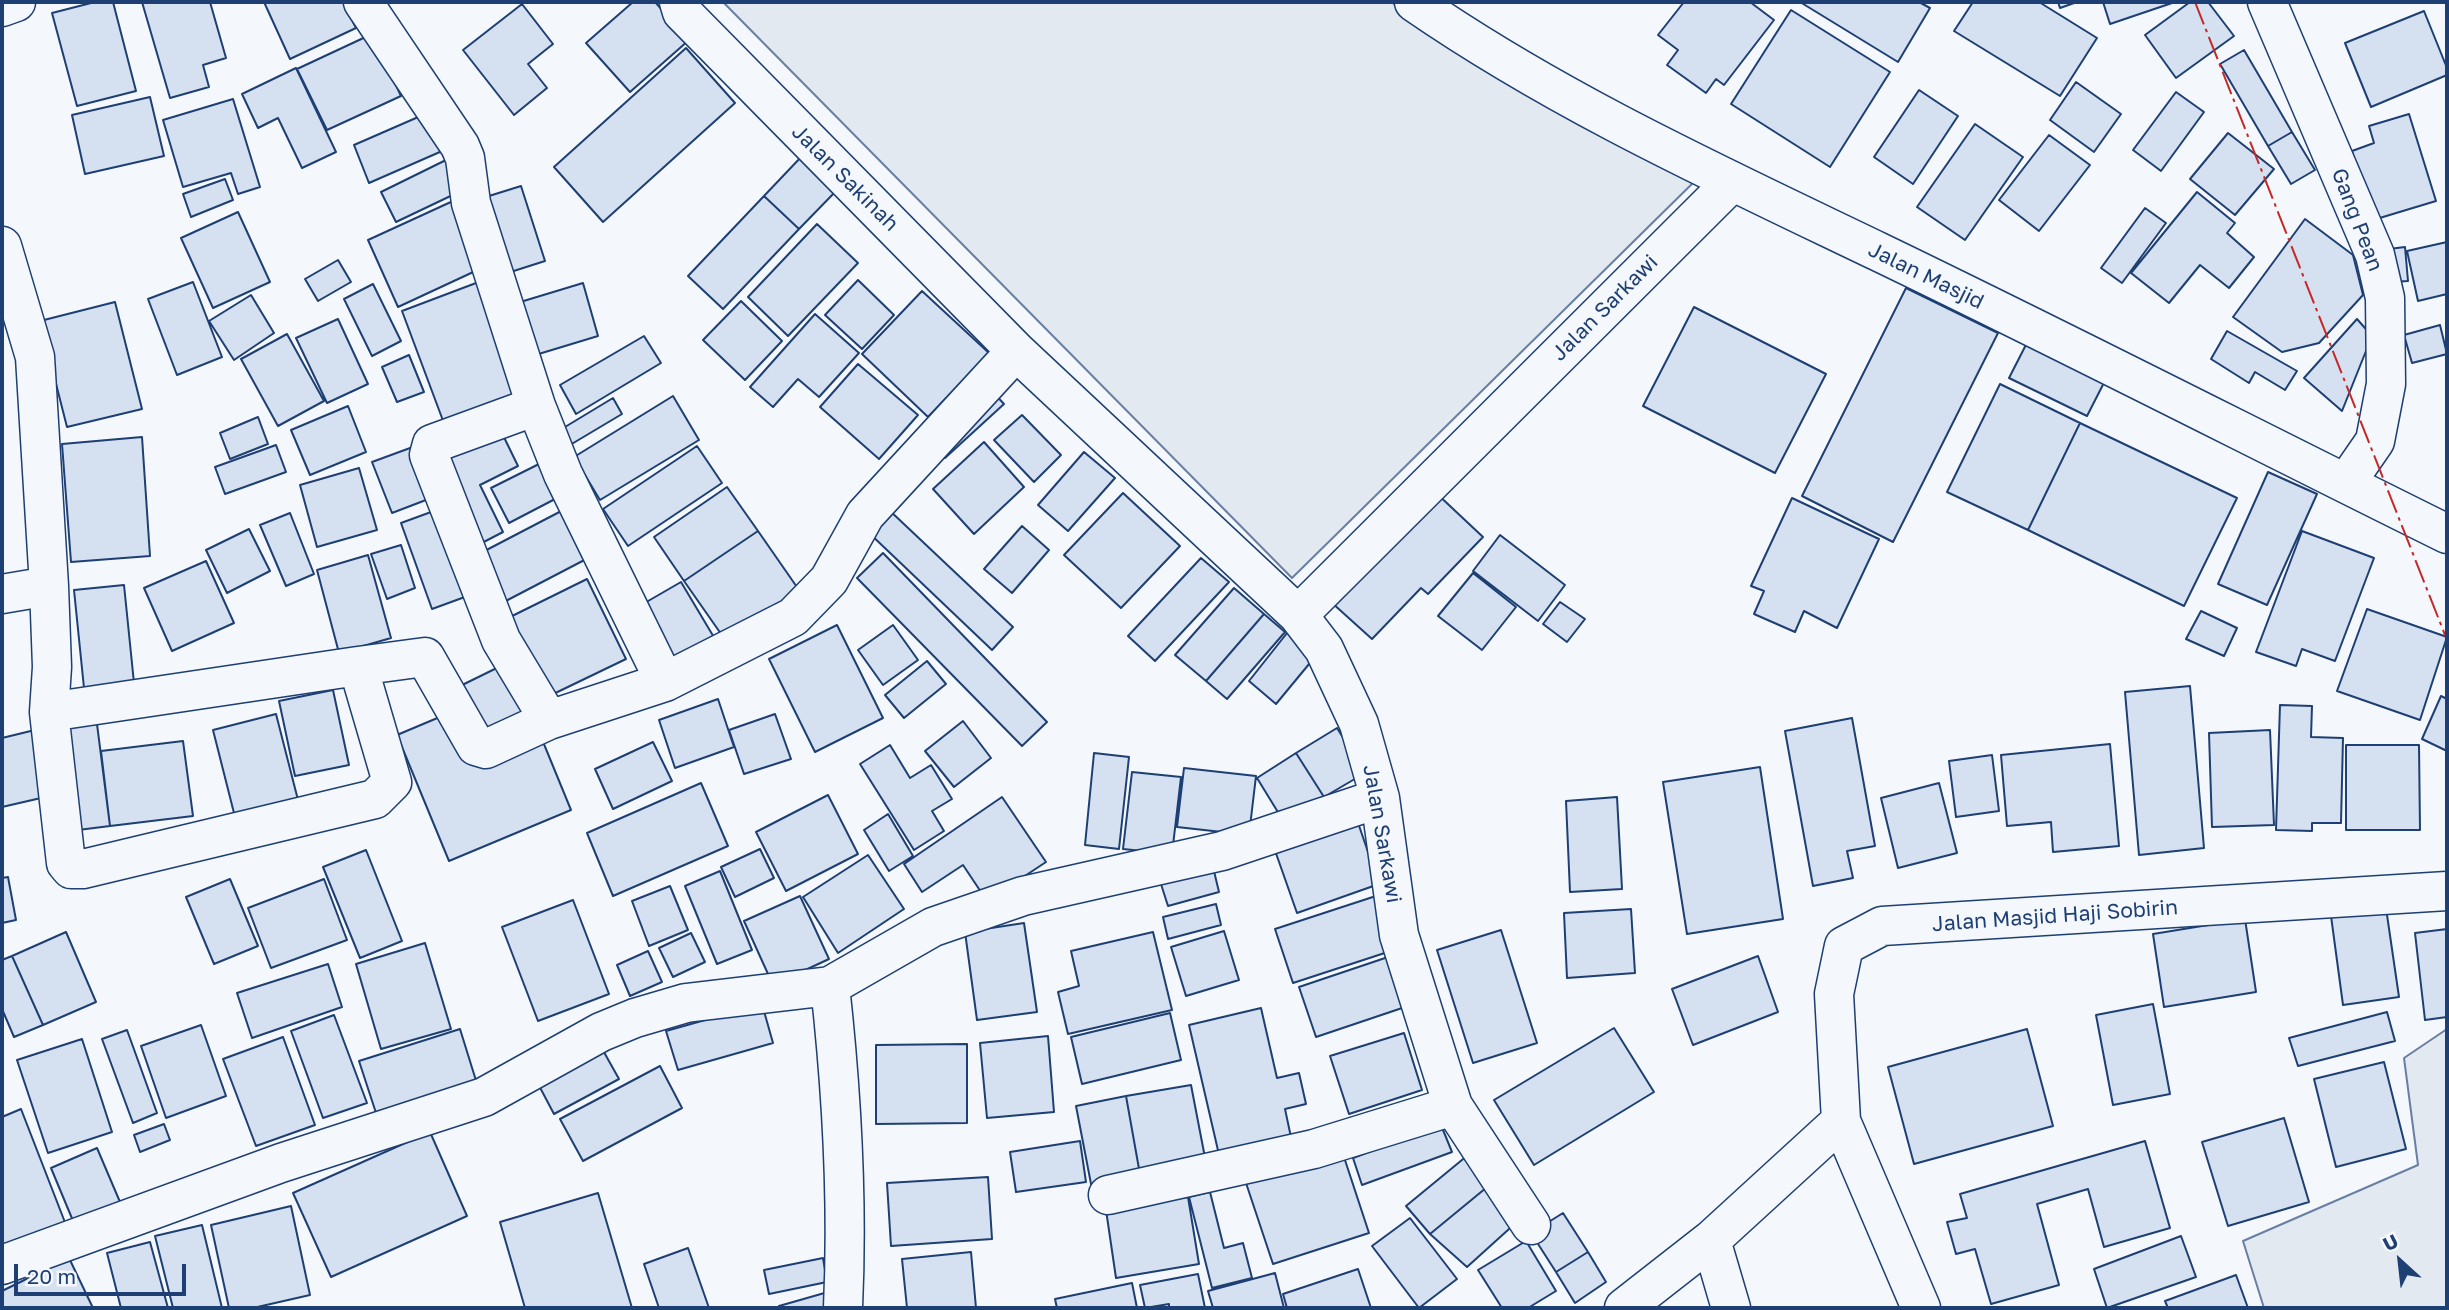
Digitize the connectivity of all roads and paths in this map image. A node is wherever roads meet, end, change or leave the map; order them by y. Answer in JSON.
{"nodes":[{"id":1,"x":16,"y":2,"type":"edge"},
{"id":2,"x":363,"y":2,"type":"edge"},
{"id":3,"x":679,"y":2,"type":"edge"},
{"id":4,"x":2267,"y":2,"type":"edge"},
{"id":5,"x":1424,"y":4,"type":"edge"},
{"id":6,"x":2,"y":6,"type":"edge"},
{"id":7,"x":1731,"y":183,"type":"junction"},
{"id":8,"x":2,"y":246,"type":"edge"},
{"id":9,"x":1016,"y":351,"type":"junction"},
{"id":10,"x":537,"y":406,"type":"junction"},
{"id":11,"x":2346,"y":484,"type":"junction"},
{"id":12,"x":2447,"y":534,"type":"edge"},
{"id":13,"x":49,"y":586,"type":"junction"},
{"id":14,"x":2,"y":594,"type":"edge"},
{"id":15,"x":1298,"y":615,"type":"junction"},
{"id":16,"x":358,"y":666,"type":"junction"},
{"id":17,"x":665,"y":682,"type":"junction"},
{"id":18,"x":49,"y":712,"type":"junction"},
{"id":19,"x":549,"y":720,"type":"junction"},
{"id":20,"x":1380,"y":798,"type":"junction"},
{"id":21,"x":2447,"y":891,"type":"edge"},
{"id":22,"x":830,"y":986,"type":"junction"},
{"id":23,"x":1453,"y":1106,"type":"junction"},
{"id":24,"x":1841,"y":1121,"type":"junction"},
{"id":25,"x":1108,"y":1195,"type":"dead end"},
{"id":26,"x":1531,"y":1225,"type":"dead end"},
{"id":27,"x":1711,"y":1240,"type":"junction"},
{"id":28,"x":2,"y":1265,"type":"edge"},
{"id":29,"x":843,"y":1308,"type":"edge"},
{"id":30,"x":1623,"y":1308,"type":"edge"},
{"id":31,"x":1731,"y":1308,"type":"edge"},
{"id":32,"x":1921,"y":1308,"type":"edge"}],
"edges":[{"from":1,"to":6,"type":"street"},
{"from":2,"to":10,"type":"street"},
{"from":3,"to":9,"type":"street","name":"Jalan Sakinah"},
{"from":4,"to":11,"type":"street","name":"Gang Pean"},
{"from":5,"to":7,"type":"street","name":"Jalan Masjid"},
{"from":7,"to":11,"type":"street","name":"Jalan Masjid"},
{"from":7,"to":15,"type":"street","name":"Jalan Sarkawi"},
{"from":8,"to":13,"type":"street"},
{"from":9,"to":15,"type":"street","name":"Jalan Sakinah"},
{"from":9,"to":17,"type":"street"},
{"from":10,"to":17,"type":"street"},
{"from":10,"to":19,"type":"street"},
{"from":11,"to":12,"type":"street","name":"Jalan Masjid"},
{"from":13,"to":14,"type":"street"},
{"from":13,"to":18,"type":"street"},
{"from":15,"to":20,"type":"street","name":"Jalan Sarkawi"},
{"from":16,"to":18,"type":"street"},
{"from":16,"to":18,"type":"street"},
{"from":16,"to":19,"type":"street"},
{"from":17,"to":19,"type":"street"},
{"from":20,"to":22,"type":"street"},
{"from":20,"to":23,"type":"street","name":"Jalan Sarkawi"},
{"from":21,"to":24,"type":"street","name":"Jalan Masjid Haji Sobirin"},
{"from":22,"to":28,"type":"street"},
{"from":22,"to":29,"type":"street"},
{"from":23,"to":25,"type":"street"},
{"from":23,"to":26,"type":"street","name":"Jalan Sarkawi"},
{"from":24,"to":27,"type":"street"},
{"from":24,"to":32,"type":"street"},
{"from":27,"to":30,"type":"street"},
{"from":27,"to":31,"type":"street"}]}
